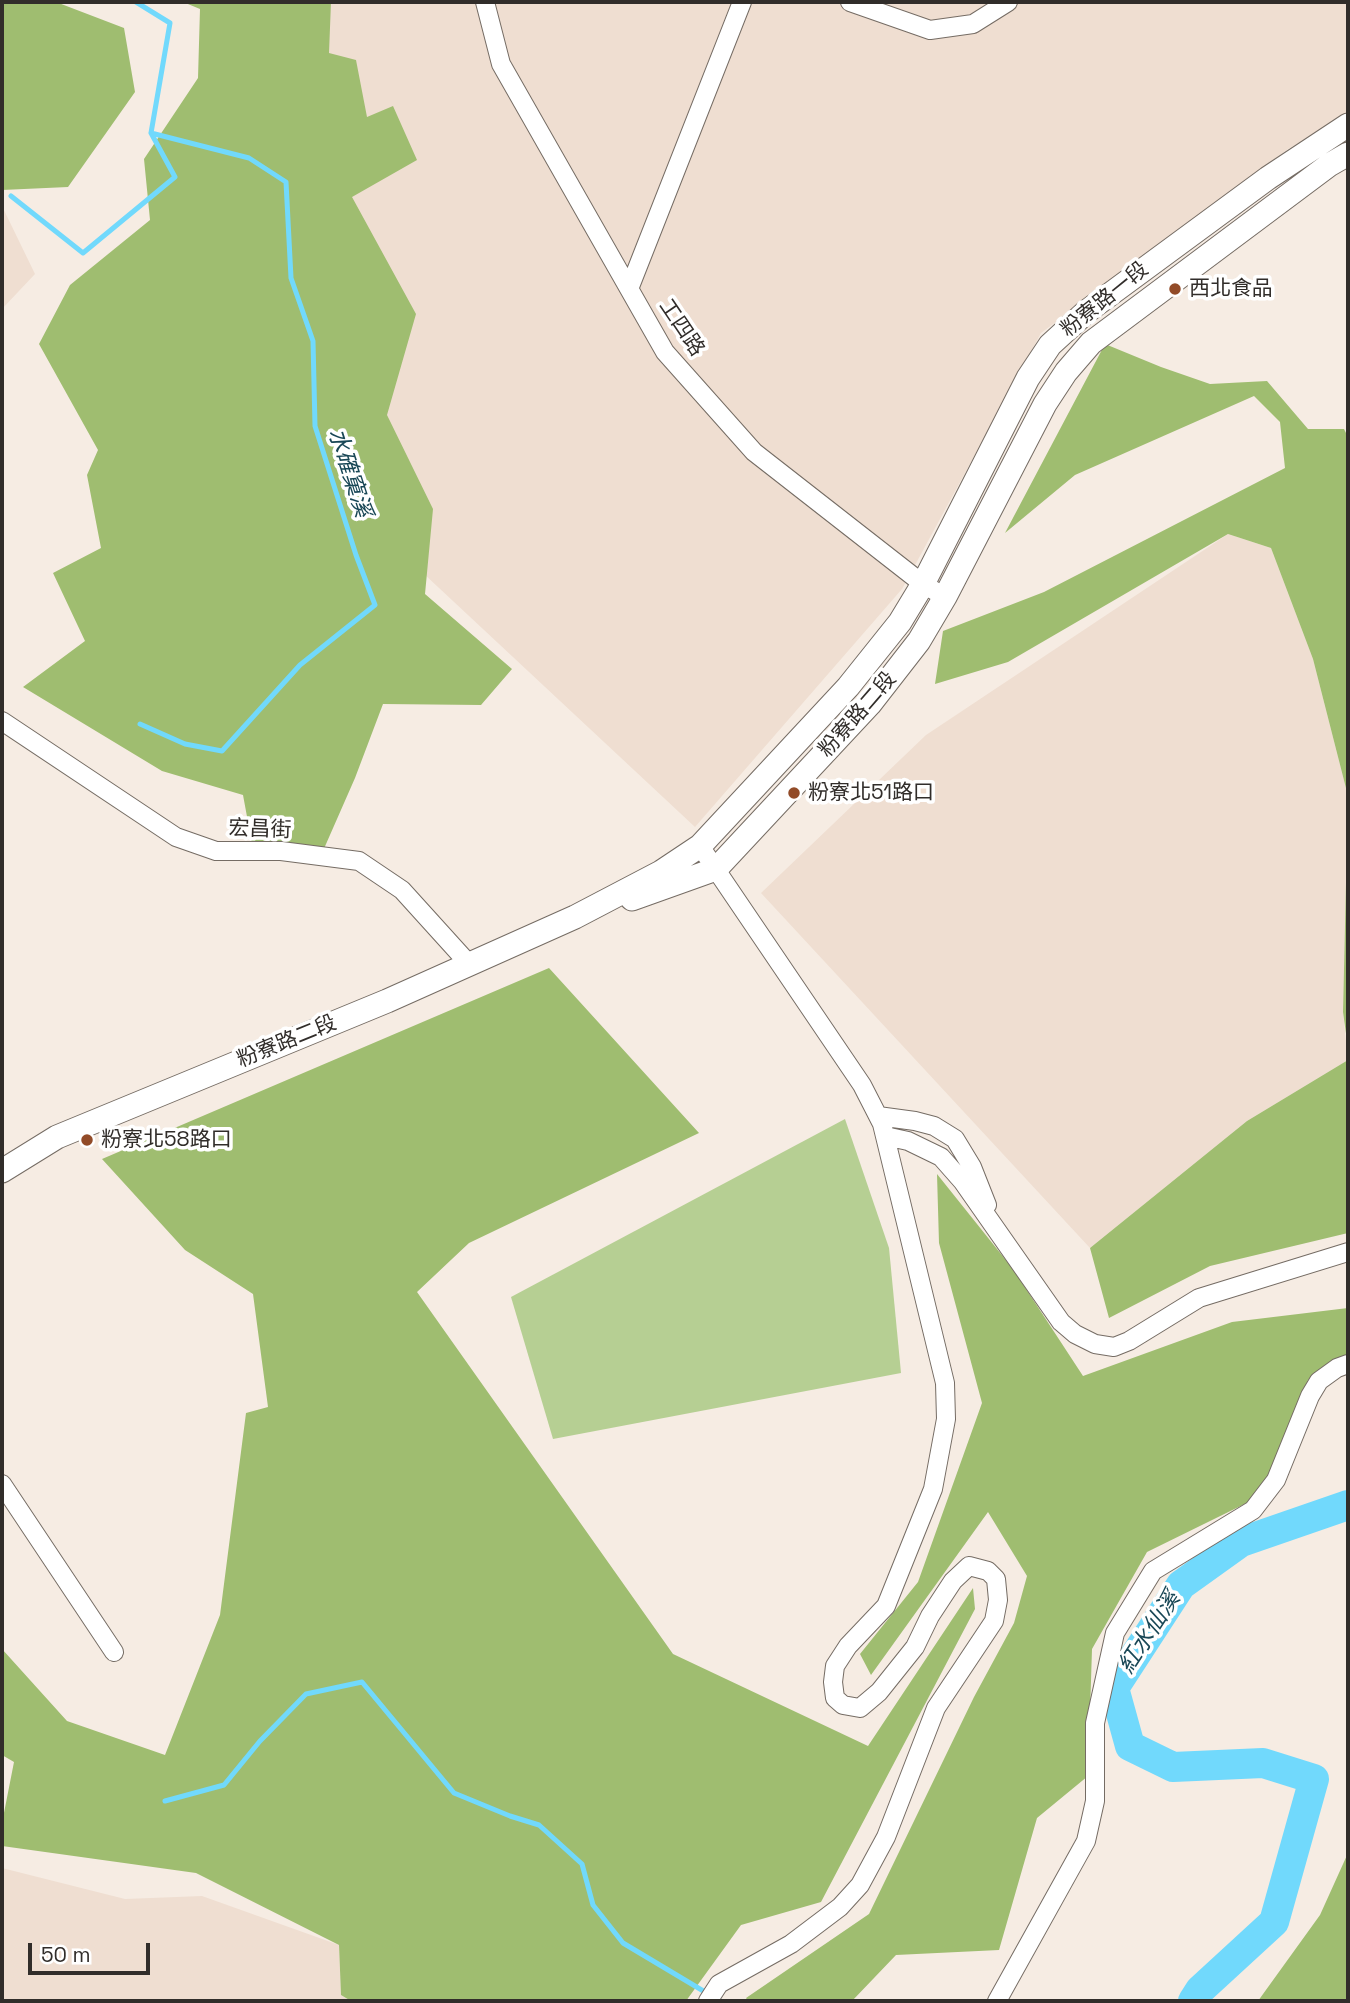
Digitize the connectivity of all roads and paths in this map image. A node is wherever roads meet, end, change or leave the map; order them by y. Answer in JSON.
{"nodes":[{"id":1,"x":485,"y":2,"type":"edge"},
{"id":2,"x":742,"y":2,"type":"edge"},
{"id":3,"x":850,"y":2,"type":"edge"},
{"id":4,"x":1009,"y":2,"type":"edge"},
{"id":5,"x":1348,"y":125,"type":"edge"},
{"id":6,"x":1348,"y":154,"type":"edge"},
{"id":7,"x":629,"y":289,"type":"junction"},
{"id":8,"x":923,"y":584,"type":"junction"},
{"id":9,"x":945,"y":597,"type":"junction"},
{"id":10,"x":2,"y":721,"type":"edge"},
{"id":11,"x":700,"y":846,"type":"junction"},
{"id":12,"x":716,"y":869,"type":"junction"},
{"id":13,"x":575,"y":917,"type":"junction"},
{"id":14,"x":469,"y":964,"type":"junction"},
{"id":15,"x":878,"y":1116,"type":"junction"},
{"id":16,"x":885,"y":1136,"type":"junction"},
{"id":17,"x":2,"y":1171,"type":"edge"},
{"id":18,"x":1001,"y":1237,"type":"junction"},
{"id":19,"x":1348,"y":1252,"type":"edge"},
{"id":20,"x":1348,"y":1364,"type":"edge"},
{"id":21,"x":2,"y":1484,"type":"edge"},
{"id":22,"x":114,"y":1652,"type":"dead end"},
{"id":23,"x":708,"y":2001,"type":"edge"},
{"id":24,"x":997,"y":2001,"type":"edge"}],
"edges":[{"from":1,"to":7,"type":"street","name":"工四路"},
{"from":2,"to":7,"type":"street"},
{"from":3,"to":4,"type":"street"},
{"from":5,"to":8,"type":"main road","name":"粉寮路一段"},
{"from":6,"to":9,"type":"main road","name":"粉寮路一段"},
{"from":7,"to":8,"type":"street","name":"工四路"},
{"from":8,"to":9,"type":"street","name":"工四路"},
{"from":8,"to":11,"type":"main road","name":"粉寮路二段"},
{"from":9,"to":12,"type":"main road","name":"粉寮路二段"},
{"from":10,"to":14,"type":"street","name":"宏昌街"},
{"from":11,"to":12,"type":"street"},
{"from":11,"to":13,"type":"main road","name":"粉寮路二段"},
{"from":12,"to":13,"type":"main road","name":"粉寮路二段"},
{"from":12,"to":15,"type":"street"},
{"from":13,"to":14,"type":"main road","name":"粉寮路二段"},
{"from":14,"to":17,"type":"main road","name":"粉寮路二段"},
{"from":15,"to":16,"type":"street"},
{"from":15,"to":18,"type":"street"},
{"from":16,"to":18,"type":"street"},
{"from":16,"to":23,"type":"street"},
{"from":18,"to":19,"type":"street"},
{"from":20,"to":24,"type":"street"},
{"from":21,"to":22,"type":"street"}]}
